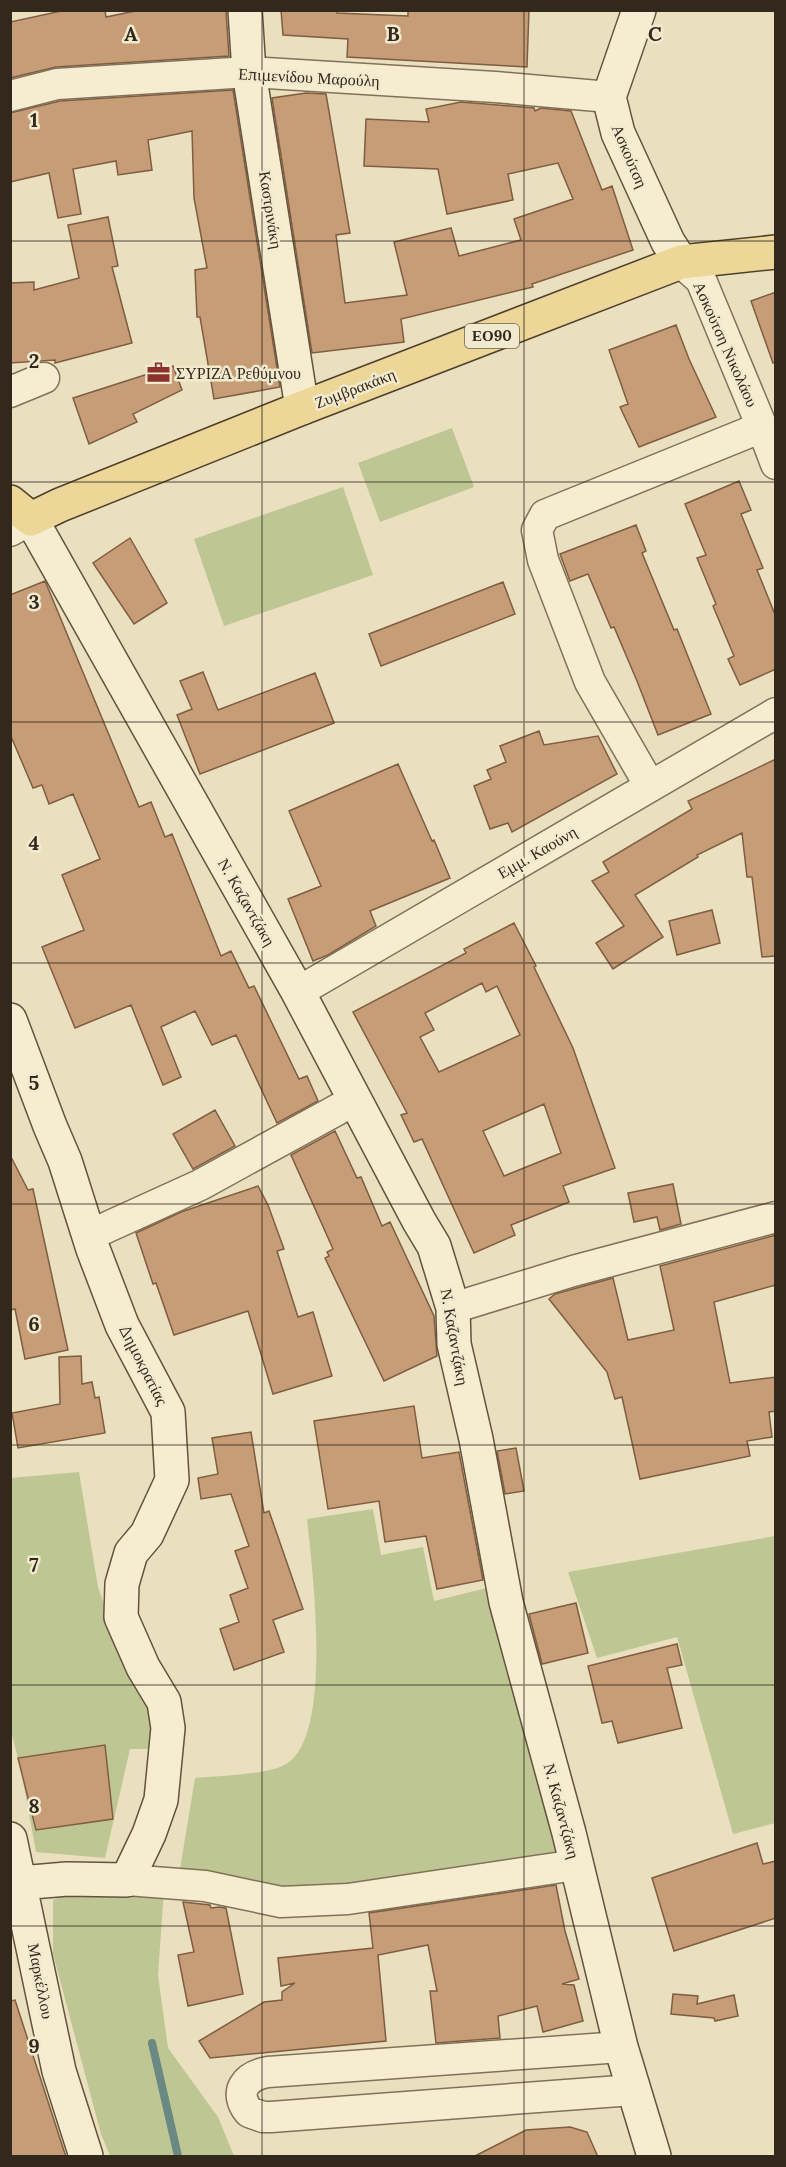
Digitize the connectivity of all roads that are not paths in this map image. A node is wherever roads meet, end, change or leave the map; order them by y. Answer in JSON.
{"nodes":[{"id":1,"x":245,"y":10,"type":"edge"},
{"id":2,"x":639,"y":10,"type":"edge"},
{"id":3,"x":249,"y":72,"type":"junction"},
{"id":4,"x":10,"y":96,"type":"edge"},
{"id":5,"x":609,"y":97,"type":"junction"},
{"id":6,"x":776,"y":252,"type":"edge"},
{"id":7,"x":681,"y":262,"type":"junction"},
{"id":8,"x":44,"y":378,"type":"dead end"},
{"id":9,"x":10,"y":392,"type":"edge"},
{"id":10,"x":302,"y":408,"type":"junction"},
{"id":11,"x":762,"y":427,"type":"junction"},
{"id":12,"x":776,"y":464,"type":"edge"},
{"id":13,"x":17,"y":517,"type":"edge"},
{"id":14,"x":776,"y":713,"type":"edge"},
{"id":15,"x":650,"y":786,"type":"junction"},
{"id":16,"x":298,"y":992,"type":"junction"},
{"id":17,"x":10,"y":1020,"type":"edge"},
{"id":18,"x":355,"y":1100,"type":"junction"},
{"id":19,"x":776,"y":1217,"type":"edge"},
{"id":20,"x":90,"y":1235,"type":"junction"},
{"id":21,"x":453,"y":1308,"type":"junction"},
{"id":22,"x":10,"y":1839,"type":"edge"},
{"id":23,"x":576,"y":1864,"type":"junction"},
{"id":24,"x":127,"y":1880,"type":"junction"},
{"id":25,"x":20,"y":1883,"type":"junction"},
{"id":26,"x":621,"y":2047,"type":"junction"},
{"id":27,"x":633,"y":2090,"type":"junction"},
{"id":28,"x":86,"y":2157,"type":"edge"},
{"id":29,"x":654,"y":2157,"type":"edge"}],
"edges":[{"from":1,"to":3,"type":"street","name":"Καστρινάκη"},
{"from":2,"to":5,"type":"street"},
{"from":3,"to":4,"type":"street","name":"Επιμενίδου Μαρούλη"},
{"from":3,"to":5,"type":"street","name":"Επιμενίδου Μαρούλη"},
{"from":3,"to":10,"type":"street","name":"Καστρινάκη"},
{"from":5,"to":7,"type":"street","name":"Ασκούτση"},
{"from":6,"to":7,"type":"main road","number":"ΕΟ90"},
{"from":7,"to":10,"type":"main road","name":"Ζυμβρακάκη","number":"ΕΟ90"},
{"from":7,"to":11,"type":"street","name":"Ασκούτση Νικολάου"},
{"from":8,"to":9,"type":"street"},
{"from":10,"to":13,"type":"main road","name":"Ζυμβρακάκη","number":"ΕΟ90"},
{"from":11,"to":12,"type":"street","name":"Ασκούτση Νικολάου"},
{"from":11,"to":15,"type":"street"},
{"from":13,"to":16,"type":"street","name":"Ν. Καζαντζάκη"},
{"from":14,"to":15,"type":"street","name":"Εμμ. Καούνη"},
{"from":15,"to":16,"type":"street","name":"Εμμ. Καούνη"},
{"from":16,"to":18,"type":"street","name":"Ν. Καζαντζάκη"},
{"from":17,"to":20,"type":"street","name":"Δημοκρατίας"},
{"from":18,"to":20,"type":"street"},
{"from":18,"to":21,"type":"street","name":"Ν. Καζαντζάκη"},
{"from":19,"to":21,"type":"street"},
{"from":20,"to":24,"type":"street","name":"Δημοκρατίας"},
{"from":21,"to":23,"type":"street","name":"Ν. Καζαντζάκη"},
{"from":22,"to":25,"type":"street","name":"Μαρκέλλου"},
{"from":23,"to":24,"type":"street"},
{"from":23,"to":26,"type":"street","name":"Ν. Καζαντζάκη"},
{"from":24,"to":25,"type":"street"},
{"from":25,"to":28,"type":"street","name":"Μαρκέλλου"},
{"from":26,"to":27,"type":"street","name":"Ν. Καζαντζάκη"},
{"from":26,"to":27,"type":"street"},
{"from":27,"to":29,"type":"street","name":"Ν. Καζαντζάκη"}]}
